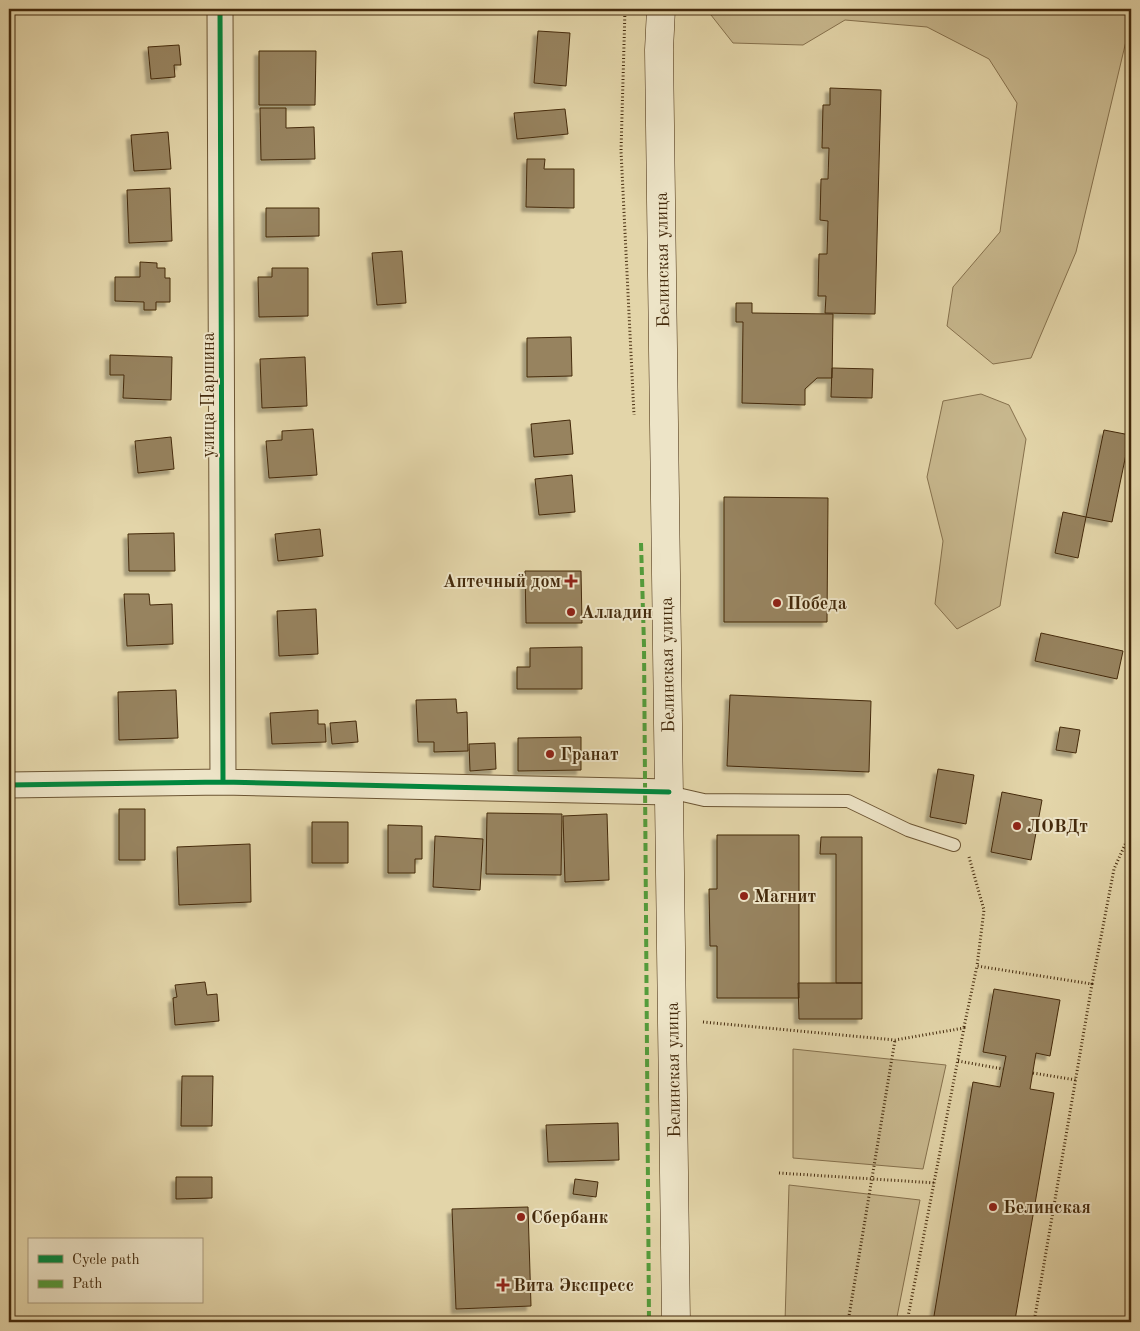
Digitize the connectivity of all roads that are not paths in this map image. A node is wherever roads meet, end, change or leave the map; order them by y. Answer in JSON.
{"nodes":[{"id":1,"x":220,"y":9,"type":"edge"},
{"id":2,"x":662,"y":9,"type":"edge"},
{"id":3,"x":223,"y":782,"type":"junction"},
{"id":4,"x":9,"y":785,"type":"edge"},
{"id":5,"x":670,"y":792,"type":"junction"},
{"id":6,"x":954,"y":845,"type":"road end"},
{"id":7,"x":676,"y":1322,"type":"edge"}],
"edges":[{"from":1,"to":3,"type":"street","name":"улица Паршина"},
{"from":2,"to":5,"type":"main road","name":"Белинская улица"},
{"from":3,"to":4,"type":"street"},
{"from":3,"to":5,"type":"street"},
{"from":5,"to":6,"type":"lane"},
{"from":5,"to":7,"type":"main road","name":"Белинская улица"}]}
